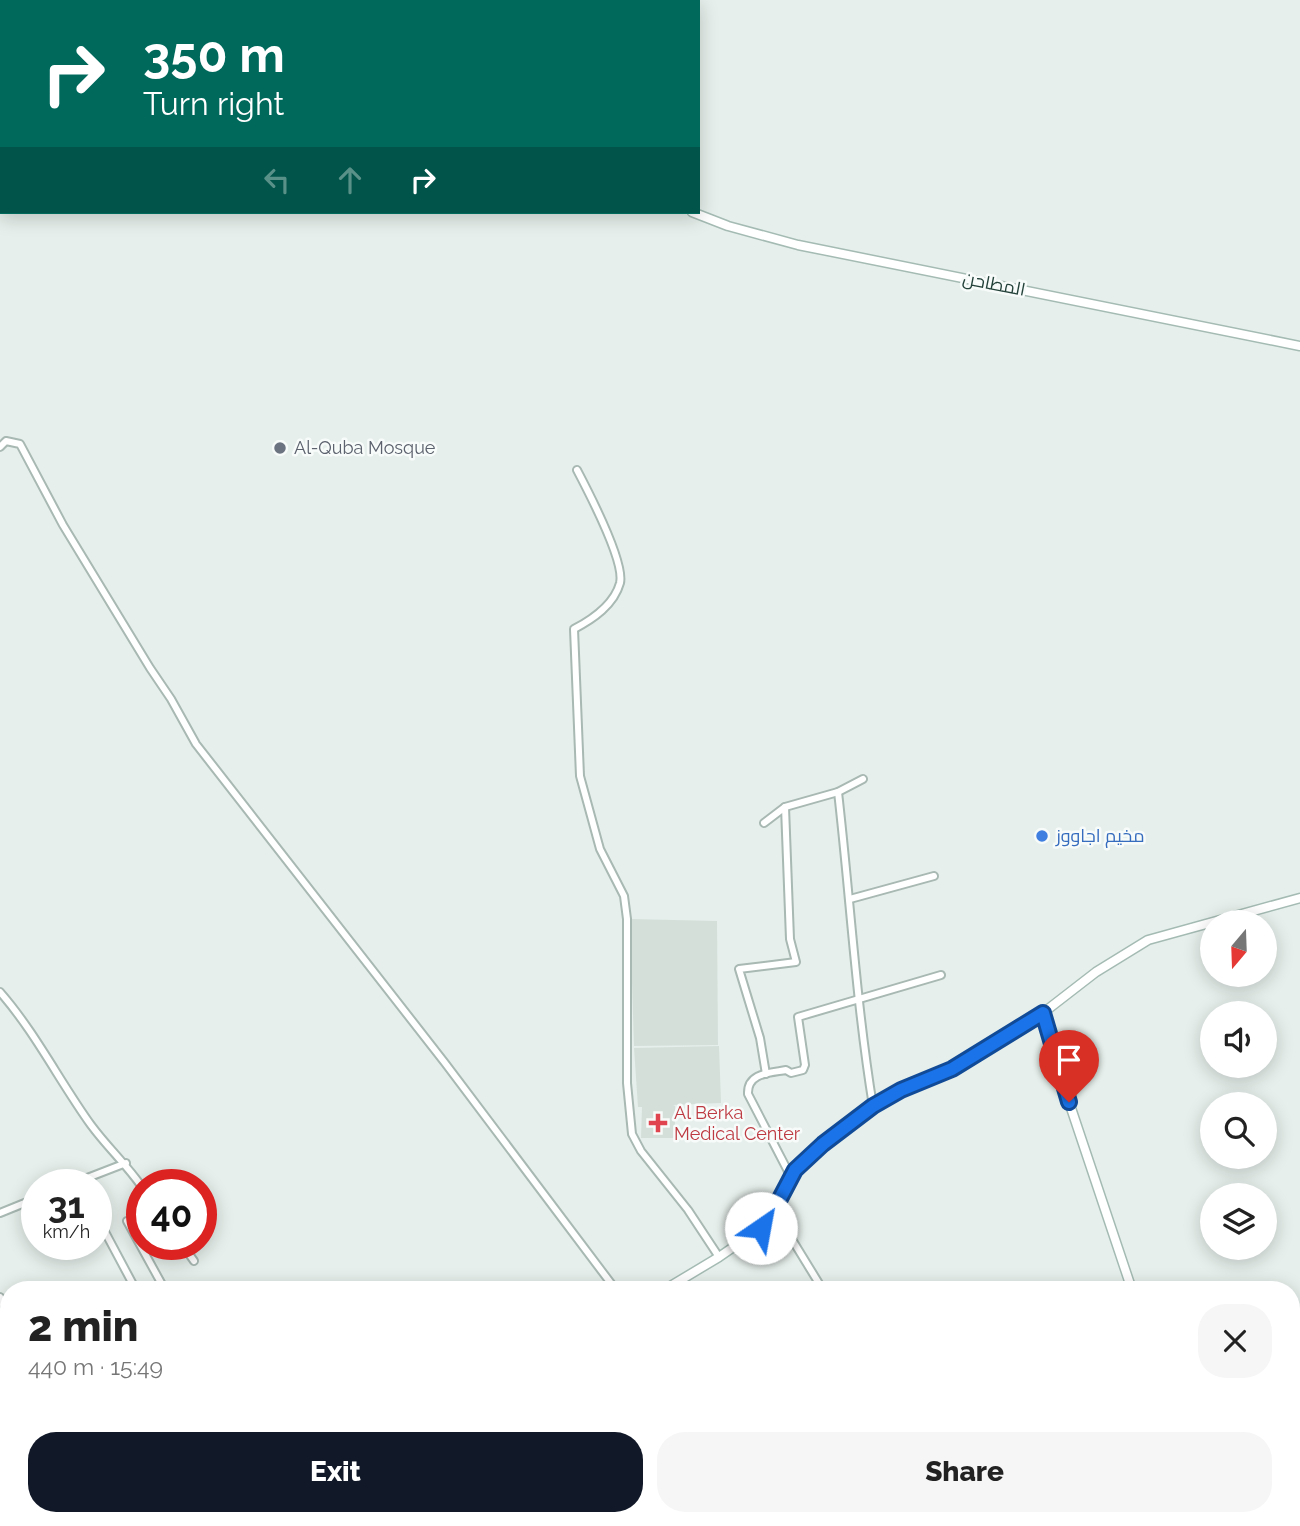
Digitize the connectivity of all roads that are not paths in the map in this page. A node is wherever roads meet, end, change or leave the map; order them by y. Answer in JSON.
{"nodes":[{"id":1,"x":697,"y":214,"type":"edge"},
{"id":2,"x":1300,"y":346,"type":"edge"},
{"id":3,"x":0,"y":447,"type":"edge"},
{"id":4,"x":577,"y":470,"type":"dead end"},
{"id":5,"x":863,"y":779,"type":"dead end"},
{"id":6,"x":838,"y":792,"type":"junction"},
{"id":7,"x":785,"y":807,"type":"junction"},
{"id":8,"x":764,"y":823,"type":"dead end"},
{"id":9,"x":934,"y":876,"type":"dead end"},
{"id":10,"x":1300,"y":898,"type":"edge"},
{"id":11,"x":850,"y":899,"type":"junction"},
{"id":12,"x":941,"y":975,"type":"dead end"},
{"id":13,"x":0,"y":992,"type":"edge"},
{"id":14,"x":858,"y":999,"type":"junction"},
{"id":15,"x":1043,"y":1013,"type":"junction"},
{"id":16,"x":766,"y":1074,"type":"junction"},
{"id":17,"x":873,"y":1106,"type":"junction"},
{"id":18,"x":126,"y":1163,"type":"junction"},
{"id":19,"x":112,"y":1169,"type":"edge"},
{"id":20,"x":130,"y":1169,"type":"edge"},
{"id":21,"x":791,"y":1177,"type":"junction"},
{"id":22,"x":21,"y":1204,"type":"edge"},
{"id":23,"x":774,"y":1210,"type":"junction"},
{"id":24,"x":0,"y":1213,"type":"edge"},
{"id":25,"x":112,"y":1245,"type":"edge"},
{"id":26,"x":719,"y":1257,"type":"junction"},
{"id":27,"x":148,"y":1260,"type":"edge"},
{"id":28,"x":131,"y":1281,"type":"edge"},
{"id":29,"x":160,"y":1281,"type":"edge"},
{"id":30,"x":609,"y":1281,"type":"edge"},
{"id":31,"x":679,"y":1281,"type":"edge"},
{"id":32,"x":817,"y":1281,"type":"edge"},
{"id":33,"x":1129,"y":1281,"type":"edge"}],
"edges":[{"from":1,"to":2,"type":"street","name":"المطاحن"},
{"from":3,"to":30,"type":"street"},
{"from":4,"to":26,"type":"street"},
{"from":5,"to":6,"type":"street"},
{"from":6,"to":7,"type":"street"},
{"from":6,"to":11,"type":"street"},
{"from":7,"to":8,"type":"street"},
{"from":7,"to":16,"type":"street"},
{"from":9,"to":11,"type":"street"},
{"from":10,"to":15,"type":"street"},
{"from":11,"to":14,"type":"street"},
{"from":12,"to":14,"type":"street"},
{"from":13,"to":18,"type":"street"},
{"from":14,"to":16,"type":"street"},
{"from":14,"to":17,"type":"street"},
{"from":15,"to":17,"type":"street"},
{"from":15,"to":33,"type":"street"},
{"from":16,"to":21,"type":"street"},
{"from":17,"to":21,"type":"street"},
{"from":18,"to":19,"type":"street"},
{"from":18,"to":20,"type":"street"},
{"from":21,"to":23,"type":"street"},
{"from":22,"to":24,"type":"street"},
{"from":23,"to":26,"type":"street"},
{"from":23,"to":32,"type":"street"},
{"from":25,"to":28,"type":"street"},
{"from":26,"to":31,"type":"street"},
{"from":27,"to":29,"type":"street"}]}
